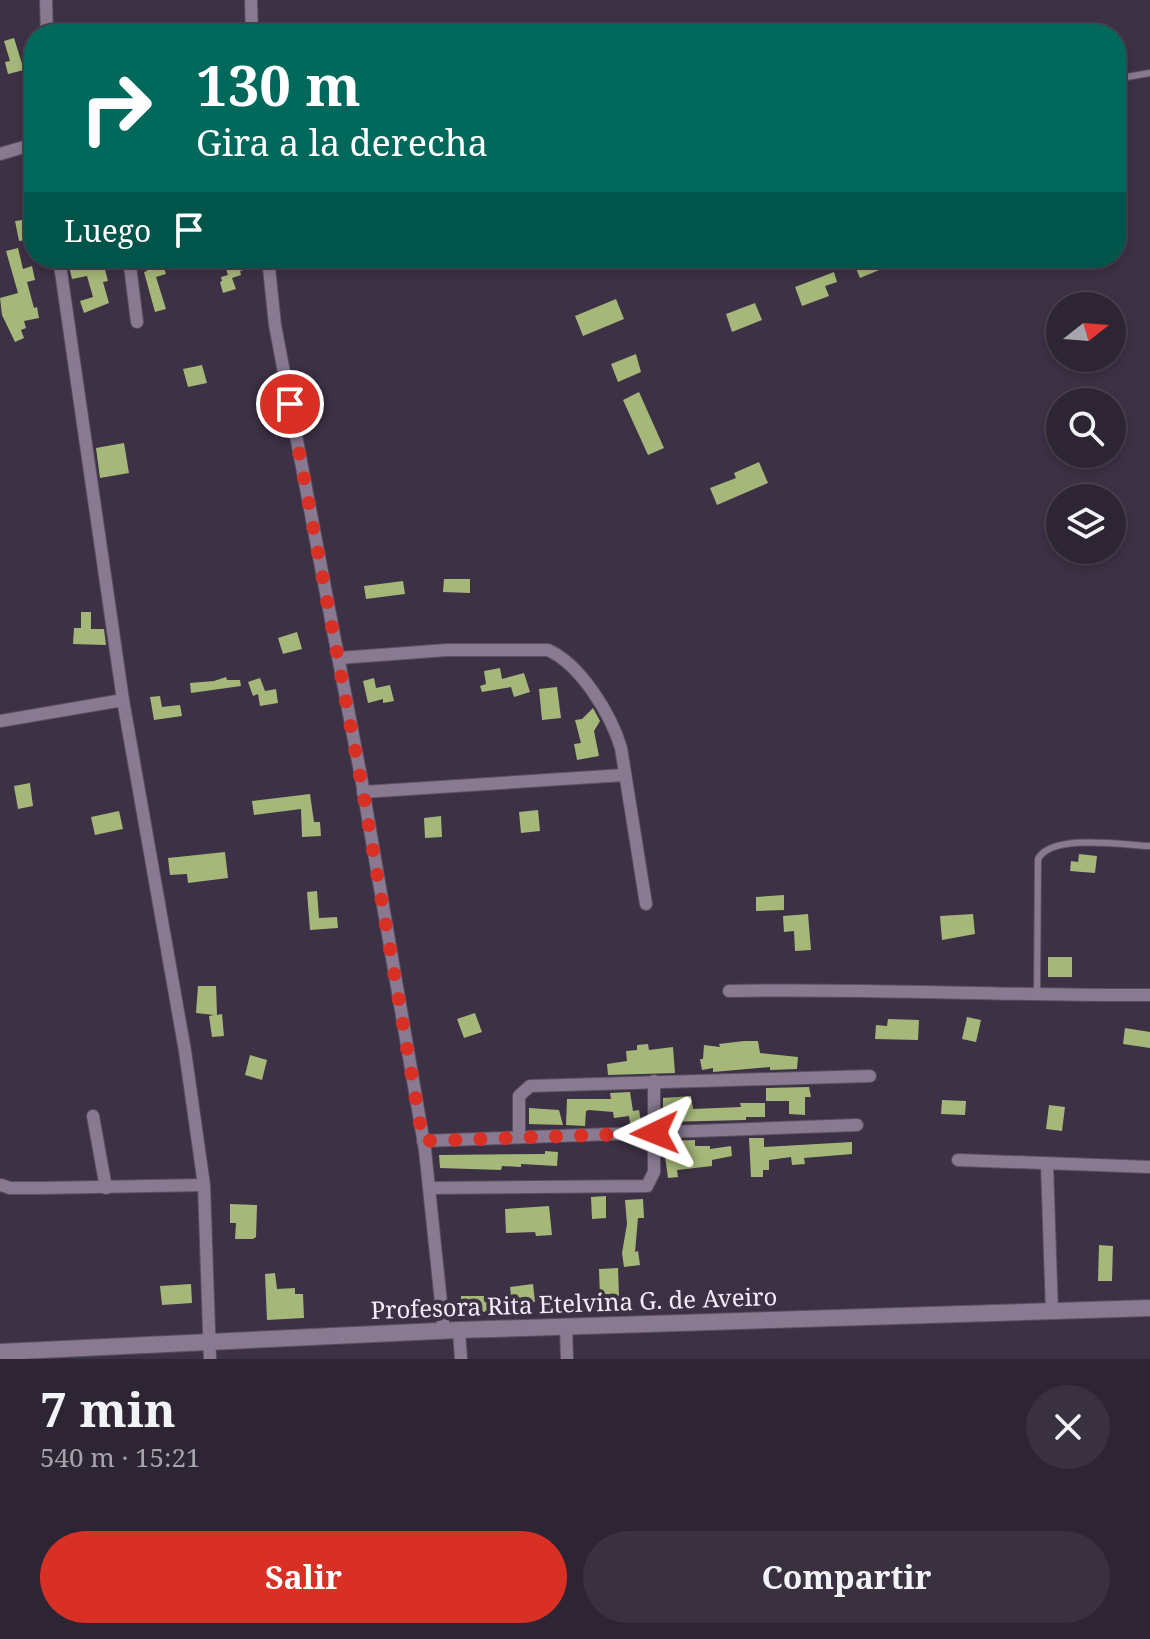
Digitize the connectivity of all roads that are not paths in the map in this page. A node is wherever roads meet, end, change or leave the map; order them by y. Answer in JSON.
{"nodes":[{"id":1,"x":46,"y":0,"type":"edge"},
{"id":2,"x":251,"y":0,"type":"edge"},
{"id":3,"x":47,"y":24,"type":"edge"},
{"id":4,"x":252,"y":24,"type":"edge"},
{"id":5,"x":1150,"y":73,"type":"edge"},
{"id":6,"x":1126,"y":77,"type":"edge"},
{"id":7,"x":24,"y":147,"type":"edge"},
{"id":8,"x":0,"y":154,"type":"edge"},
{"id":9,"x":60,"y":268,"type":"edge"},
{"id":10,"x":130,"y":268,"type":"edge"},
{"id":11,"x":269,"y":268,"type":"edge"},
{"id":12,"x":137,"y":322,"type":"dead end"},
{"id":13,"x":339,"y":658,"type":"junction"},
{"id":14,"x":123,"y":700,"type":"junction"},
{"id":15,"x":0,"y":721,"type":"edge"},
{"id":16,"x":624,"y":775,"type":"junction"},
{"id":17,"x":363,"y":792,"type":"junction"},
{"id":18,"x":1150,"y":846,"type":"edge"},
{"id":19,"x":646,"y":904,"type":"dead end"},
{"id":20,"x":729,"y":991,"type":"dead end"},
{"id":21,"x":1037,"y":995,"type":"junction"},
{"id":22,"x":1150,"y":995,"type":"edge"},
{"id":23,"x":870,"y":1076,"type":"dead end"},
{"id":24,"x":654,"y":1081,"type":"junction"},
{"id":25,"x":93,"y":1116,"type":"dead end"},
{"id":26,"x":857,"y":1125,"type":"dead end"},
{"id":27,"x":655,"y":1133,"type":"junction"},
{"id":28,"x":519,"y":1137,"type":"junction"},
{"id":29,"x":423,"y":1141,"type":"junction"},
{"id":30,"x":958,"y":1160,"type":"dead end"},
{"id":31,"x":1047,"y":1165,"type":"junction"},
{"id":32,"x":1150,"y":1167,"type":"edge"},
{"id":33,"x":1,"y":1185,"type":"edge"},
{"id":34,"x":204,"y":1185,"type":"junction"},
{"id":35,"x":106,"y":1188,"type":"junction"},
{"id":36,"x":430,"y":1188,"type":"junction"},
{"id":37,"x":1150,"y":1308,"type":"edge"},
{"id":38,"x":1052,"y":1313,"type":"junction"},
{"id":39,"x":566,"y":1327,"type":"junction"},
{"id":40,"x":452,"y":1331,"type":"junction"},
{"id":41,"x":210,"y":1340,"type":"junction"},
{"id":42,"x":0,"y":1352,"type":"edge"},
{"id":43,"x":210,"y":1359,"type":"edge"},
{"id":44,"x":461,"y":1359,"type":"edge"},
{"id":45,"x":567,"y":1359,"type":"edge"}],
"edges":[{"from":1,"to":3,"type":"street"},
{"from":2,"to":4,"type":"street"},
{"from":5,"to":6,"type":"lane"},
{"from":7,"to":8,"type":"street"},
{"from":9,"to":14,"type":"street"},
{"from":10,"to":12,"type":"street"},
{"from":11,"to":13,"type":"street"},
{"from":13,"to":16,"type":"street"},
{"from":13,"to":17,"type":"street"},
{"from":14,"to":15,"type":"street"},
{"from":14,"to":34,"type":"street"},
{"from":16,"to":17,"type":"street"},
{"from":16,"to":19,"type":"street"},
{"from":17,"to":29,"type":"street"},
{"from":18,"to":21,"type":"lane"},
{"from":20,"to":21,"type":"street"},
{"from":21,"to":22,"type":"street"},
{"from":23,"to":24,"type":"street"},
{"from":24,"to":27,"type":"street"},
{"from":24,"to":28,"type":"street"},
{"from":25,"to":35,"type":"street"},
{"from":26,"to":27,"type":"street"},
{"from":27,"to":28,"type":"street"},
{"from":27,"to":36,"type":"street"},
{"from":28,"to":29,"type":"street"},
{"from":29,"to":36,"type":"street"},
{"from":30,"to":31,"type":"street"},
{"from":31,"to":32,"type":"street"},
{"from":31,"to":38,"type":"street"},
{"from":33,"to":35,"type":"street"},
{"from":34,"to":35,"type":"street"},
{"from":34,"to":41,"type":"street"},
{"from":36,"to":40,"type":"street"},
{"from":37,"to":38,"type":"street","name":"Profesora Rita Etelvina G. de Aveiro"},
{"from":38,"to":39,"type":"street","name":"Profesora Rita Etelvina G. de Aveiro"},
{"from":39,"to":40,"type":"street","name":"Profesora Rita Etelvina G. de Aveiro"},
{"from":39,"to":45,"type":"street"},
{"from":40,"to":41,"type":"street","name":"Profesora Rita Etelvina G. de Aveiro"},
{"from":40,"to":44,"type":"street"},
{"from":41,"to":42,"type":"street","name":"Profesora Rita Etelvina G. de Aveiro"},
{"from":41,"to":43,"type":"street"}]}
